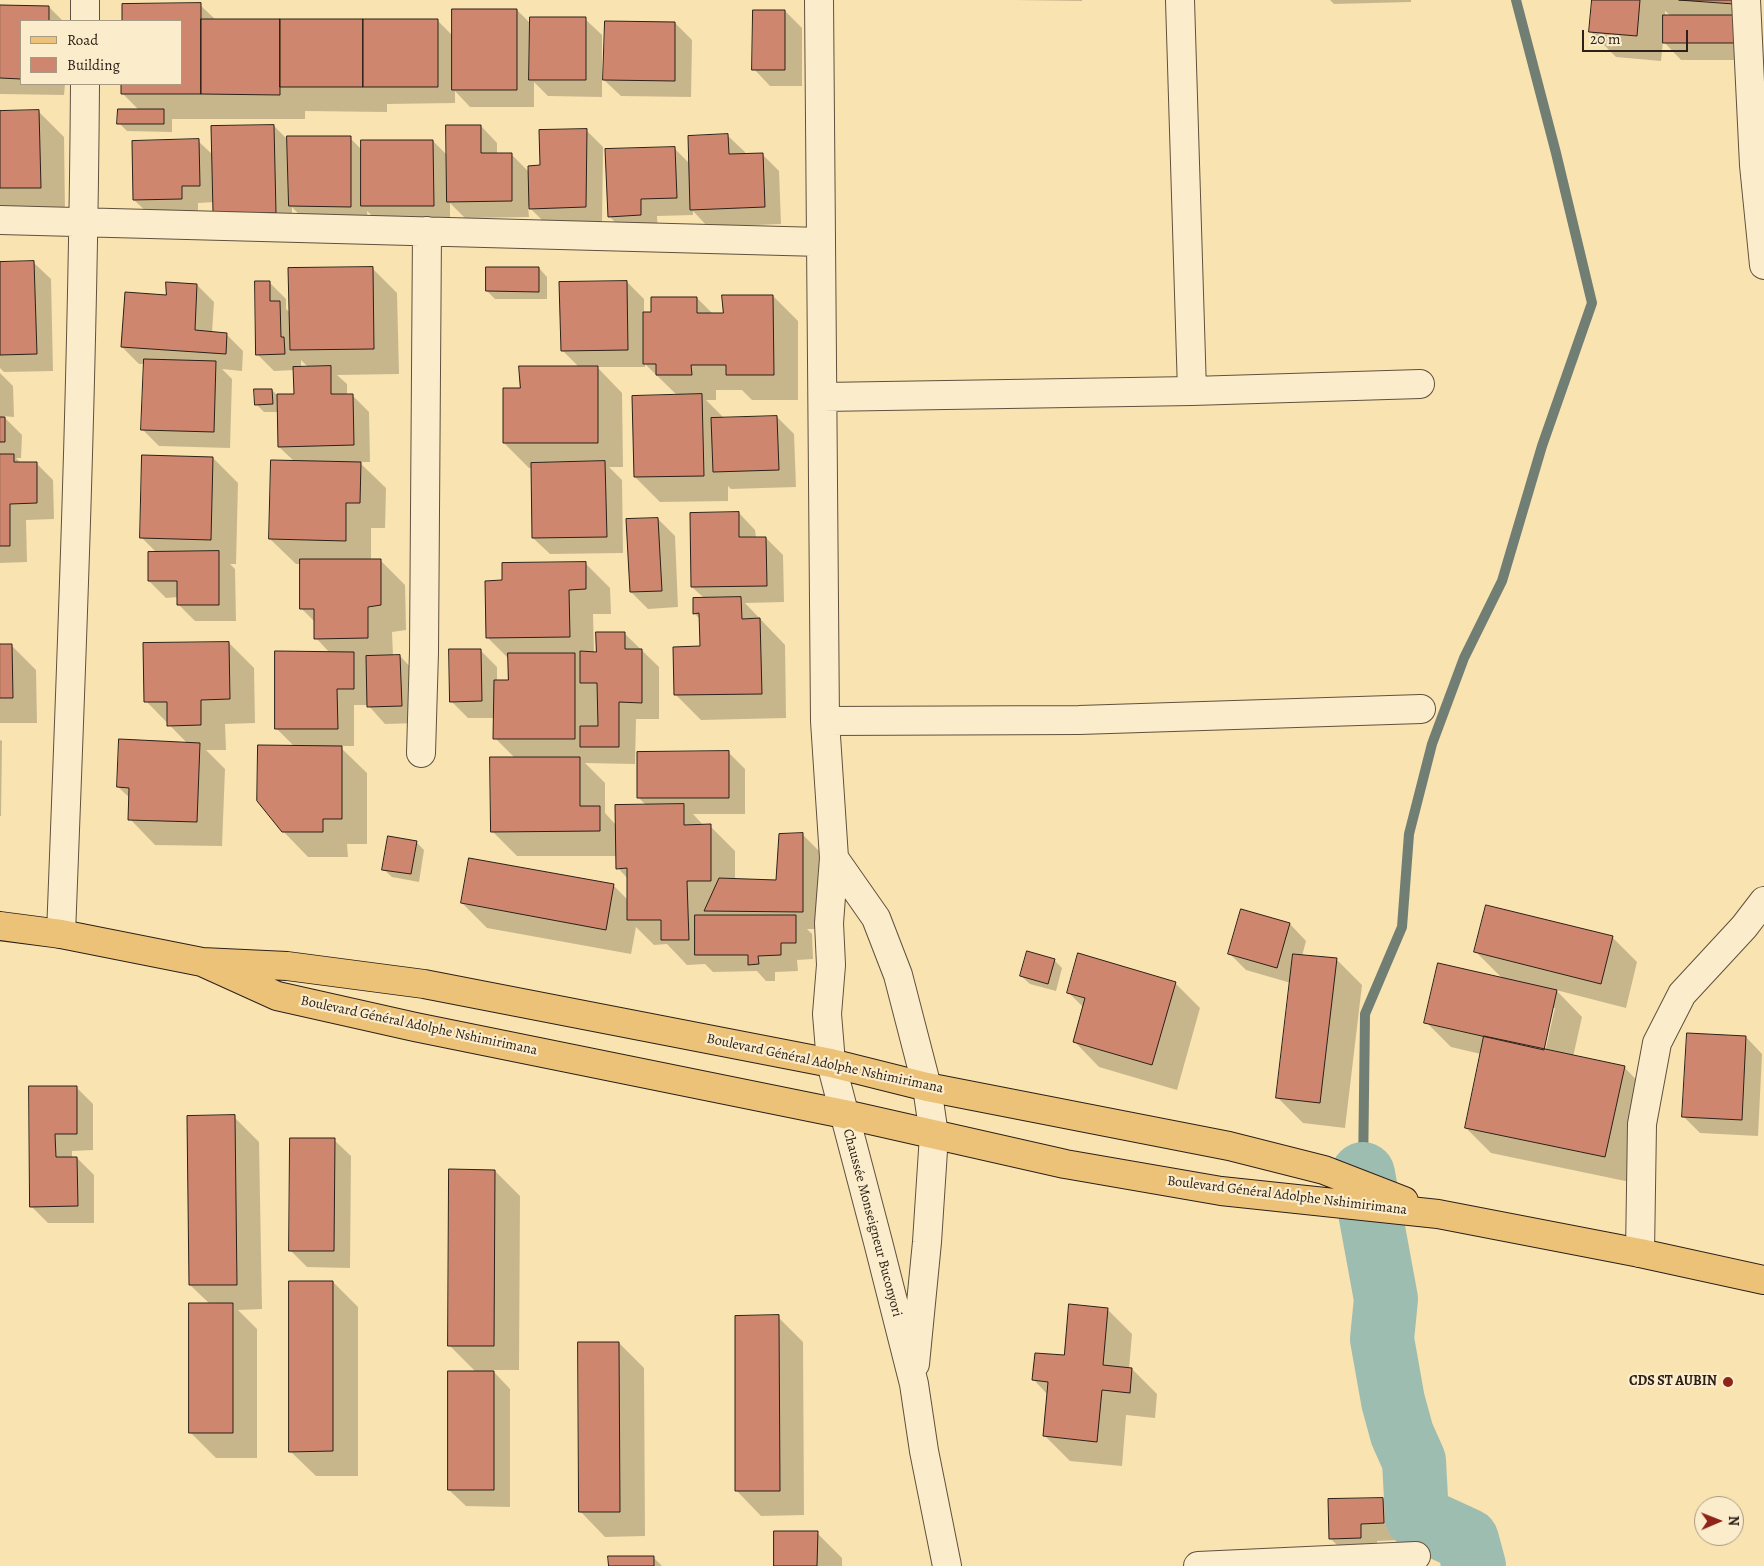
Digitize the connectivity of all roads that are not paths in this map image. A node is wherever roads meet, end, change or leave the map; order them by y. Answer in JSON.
{"nodes":[{"id":1,"x":85,"y":0,"type":"edge"},
{"id":2,"x":819,"y":0,"type":"edge"},
{"id":3,"x":1180,"y":0,"type":"edge"},
{"id":4,"x":1746,"y":0,"type":"edge"},
{"id":5,"x":85,"y":20,"type":"edge"},
{"id":6,"x":85,"y":85,"type":"edge"},
{"id":7,"x":1759,"y":165,"type":"edge"},
{"id":8,"x":0,"y":220,"type":"edge"},
{"id":9,"x":84,"y":222,"type":"junction"},
{"id":10,"x":427,"y":232,"type":"junction"},
{"id":11,"x":821,"y":242,"type":"junction"},
{"id":12,"x":1764,"y":265,"type":"edge"},
{"id":13,"x":1420,"y":384,"type":"dead end"},
{"id":14,"x":1192,"y":391,"type":"junction"},
{"id":15,"x":823,"y":397,"type":"junction"},
{"id":16,"x":1421,"y":709,"type":"dead end"},
{"id":17,"x":825,"y":721,"type":"junction"},
{"id":18,"x":421,"y":753,"type":"dead end"},
{"id":19,"x":834,"y":858,"type":"junction"},
{"id":20,"x":1764,"y":901,"type":"edge"},
{"id":21,"x":0,"y":926,"type":"edge"},
{"id":22,"x":61,"y":934,"type":"junction"},
{"id":23,"x":202,"y":962,"type":"junction"},
{"id":24,"x":831,"y":1062,"type":"junction"},
{"id":25,"x":927,"y":1087,"type":"junction"},
{"id":26,"x":844,"y":1114,"type":"junction"},
{"id":27,"x":934,"y":1135,"type":"junction"},
{"id":28,"x":1438,"y":1214,"type":"junction"},
{"id":29,"x":1640,"y":1253,"type":"junction"},
{"id":30,"x":1764,"y":1280,"type":"edge"},
{"id":31,"x":914,"y":1384,"type":"junction"},
{"id":32,"x":1416,"y":1556,"type":"dead end"},
{"id":33,"x":947,"y":1566,"type":"edge"},
{"id":34,"x":1198,"y":1566,"type":"edge"}],
"edges":[{"from":1,"to":5,"type":"street"},
{"from":2,"to":11,"type":"street","name":"Chaussée Monseigneur Buconyori"},
{"from":3,"to":14,"type":"street"},
{"from":4,"to":7,"type":"street"},
{"from":6,"to":9,"type":"street"},
{"from":7,"to":12,"type":"street"},
{"from":8,"to":9,"type":"street"},
{"from":9,"to":10,"type":"street"},
{"from":9,"to":22,"type":"street"},
{"from":10,"to":11,"type":"street"},
{"from":10,"to":18,"type":"street"},
{"from":11,"to":15,"type":"street","name":"Chaussée Monseigneur Buconyori"},
{"from":13,"to":14,"type":"street"},
{"from":14,"to":15,"type":"street"},
{"from":15,"to":17,"type":"street","name":"Chaussée Monseigneur Buconyori"},
{"from":16,"to":17,"type":"street"},
{"from":17,"to":19,"type":"street","name":"Chaussée Monseigneur Buconyori"},
{"from":19,"to":24,"type":"street","name":"Chaussée Monseigneur Buconyori"},
{"from":19,"to":25,"type":"street","name":"Chaussée Monseigneur Buconyori"},
{"from":20,"to":29,"type":"street"},
{"from":21,"to":22,"type":"main road","name":"Boulevard Général Adolphe Nshimirimana"},
{"from":22,"to":23,"type":"main road","name":"Boulevard Général Adolphe Nshimirimana"},
{"from":23,"to":24,"type":"main road","name":"Boulevard Général Adolphe Nshimirimana"},
{"from":23,"to":26,"type":"main road","name":"Boulevard Général Adolphe Nshimirimana"},
{"from":24,"to":25,"type":"main road","name":"Boulevard Général Adolphe Nshimirimana"},
{"from":24,"to":26,"type":"street","name":"Chaussée Monseigneur Buconyori"},
{"from":25,"to":27,"type":"street","name":"Chaussée Monseigneur Buconyori"},
{"from":25,"to":28,"type":"main road","name":"Boulevard Général Adolphe Nshimirimana"},
{"from":26,"to":27,"type":"main road","name":"Boulevard Général Adolphe Nshimirimana"},
{"from":26,"to":31,"type":"street","name":"Chaussée Monseigneur Buconyori"},
{"from":27,"to":28,"type":"main road","name":"Boulevard Général Adolphe Nshimirimana"},
{"from":27,"to":31,"type":"street","name":"Chaussée Monseigneur Buconyori"},
{"from":28,"to":29,"type":"main road","name":"Boulevard Général Adolphe Nshimirimana"},
{"from":29,"to":30,"type":"main road","name":"Boulevard Général Adolphe Nshimirimana"},
{"from":31,"to":33,"type":"street","name":"Chaussée Monseigneur Buconyori"},
{"from":32,"to":34,"type":"street"}]}
